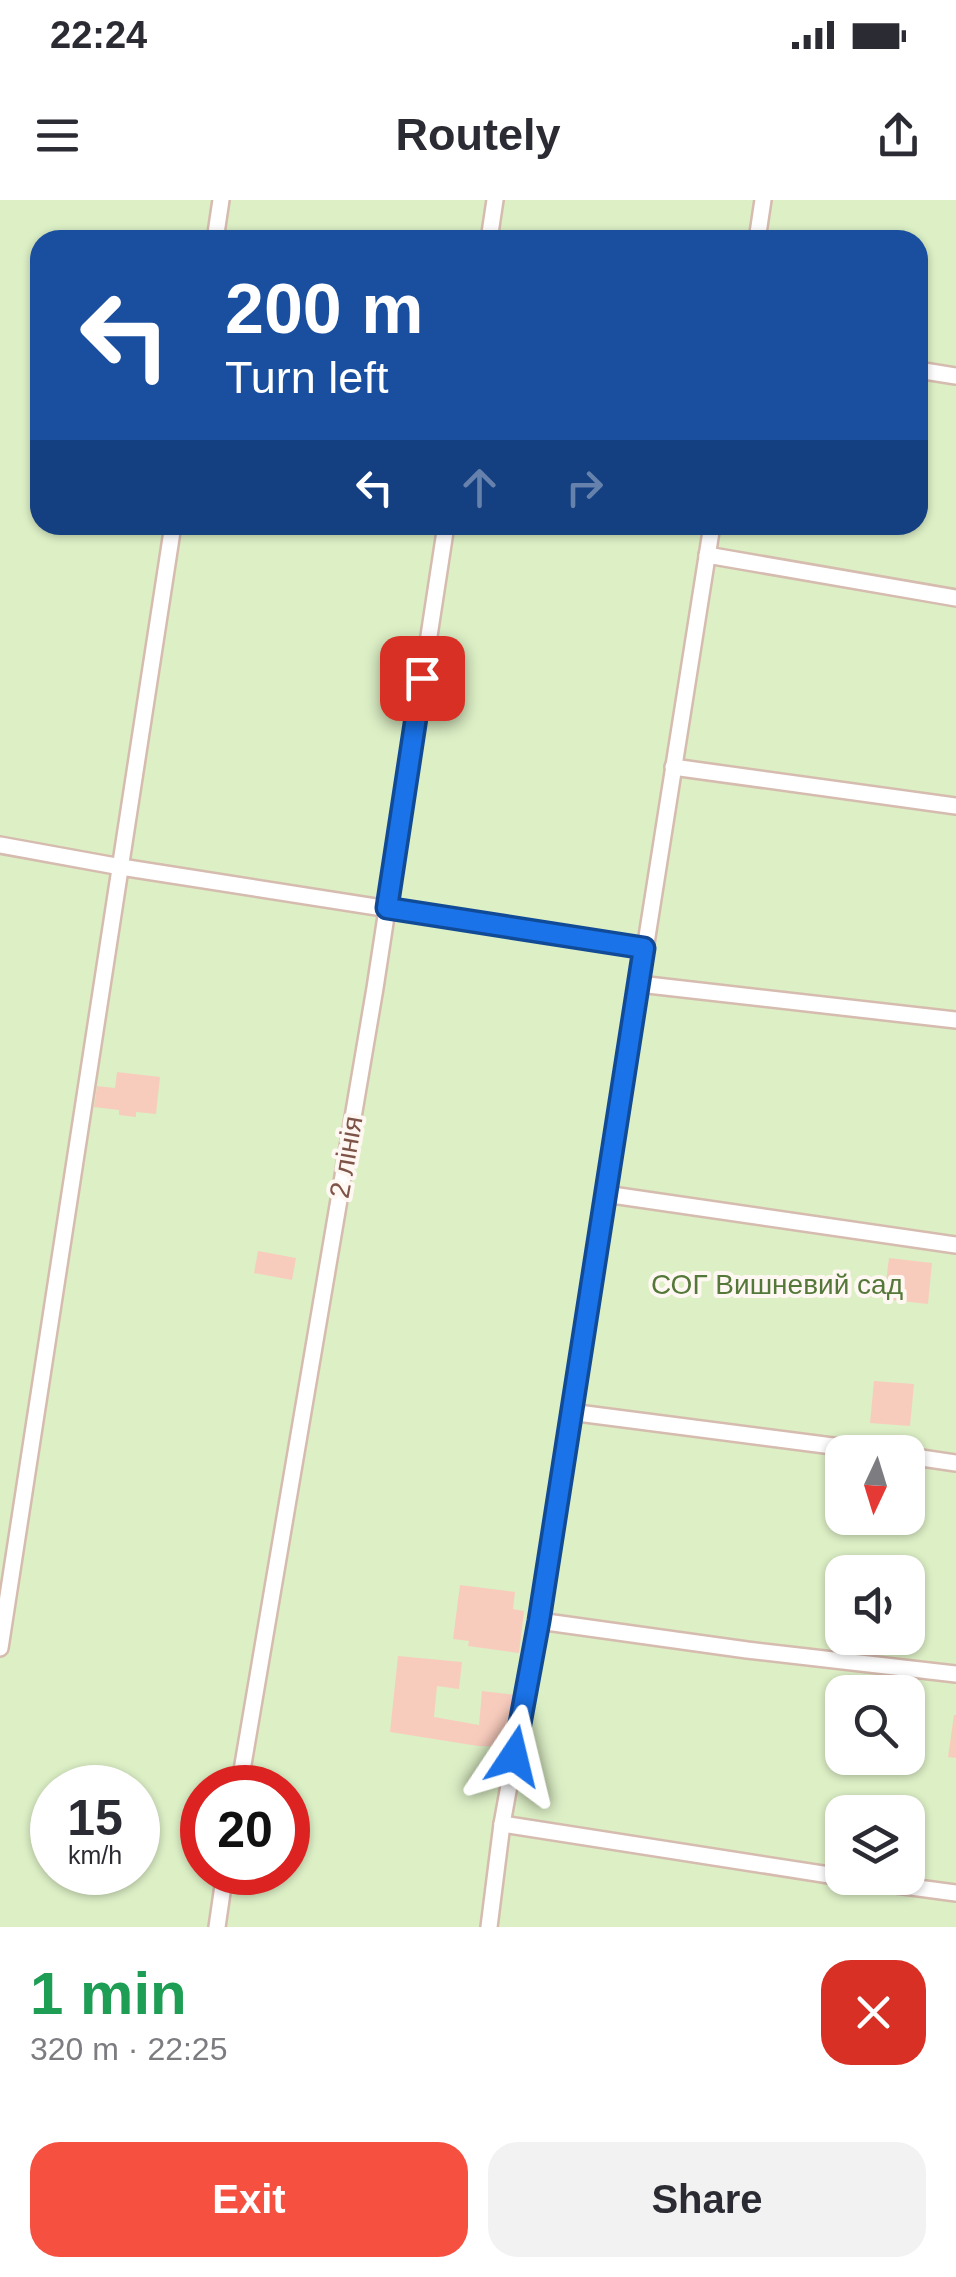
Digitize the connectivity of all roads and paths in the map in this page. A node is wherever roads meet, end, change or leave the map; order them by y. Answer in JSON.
{"nodes":[{"id":1,"x":221,"y":200,"type":"edge"},
{"id":2,"x":496,"y":200,"type":"edge"},
{"id":3,"x":763,"y":200,"type":"edge"},
{"id":4,"x":216,"y":230,"type":"edge"},
{"id":5,"x":491,"y":230,"type":"edge"},
{"id":6,"x":758,"y":230,"type":"edge"},
{"id":7,"x":928,"y":372,"type":"edge"},
{"id":8,"x":956,"y":376,"type":"edge"},
{"id":9,"x":171,"y":535,"type":"edge"},
{"id":10,"x":444,"y":535,"type":"edge"},
{"id":11,"x":710,"y":535,"type":"edge"},
{"id":12,"x":707,"y":555,"type":"junction"},
{"id":13,"x":956,"y":598,"type":"edge"},
{"id":14,"x":673,"y":767,"type":"junction"},
{"id":15,"x":956,"y":806,"type":"edge"},
{"id":16,"x":0,"y":845,"type":"edge"},
{"id":17,"x":122,"y":867,"type":"junction"},
{"id":18,"x":387,"y":908,"type":"junction"},
{"id":19,"x":644,"y":948,"type":"junction"},
{"id":20,"x":639,"y":984,"type":"junction"},
{"id":21,"x":956,"y":1020,"type":"edge"},
{"id":22,"x":605,"y":1194,"type":"junction"},
{"id":23,"x":956,"y":1245,"type":"edge"},
{"id":24,"x":570,"y":1412,"type":"junction"},
{"id":25,"x":825,"y":1445,"type":"edge"},
{"id":26,"x":925,"y":1459,"type":"edge"},
{"id":27,"x":956,"y":1464,"type":"edge"},
{"id":28,"x":539,"y":1621,"type":"junction"},
{"id":29,"x":0,"y":1648,"type":"edge"},
{"id":30,"x":956,"y":1674,"type":"edge"},
{"id":31,"x":243,"y":1765,"type":"edge"},
{"id":32,"x":502,"y":1824,"type":"junction"},
{"id":33,"x":825,"y":1874,"type":"edge"},
{"id":34,"x":925,"y":1889,"type":"edge"},
{"id":35,"x":956,"y":1893,"type":"edge"},
{"id":36,"x":222,"y":1895,"type":"edge"},
{"id":37,"x":217,"y":1927,"type":"edge"},
{"id":38,"x":489,"y":1927,"type":"edge"}],
"edges":[{"from":1,"to":4,"type":"lane"},
{"from":2,"to":5,"type":"lane"},
{"from":3,"to":6,"type":"lane"},
{"from":7,"to":8,"type":"lane"},
{"from":9,"to":17,"type":"lane"},
{"from":10,"to":18,"type":"lane","name":"2 лінія"},
{"from":11,"to":12,"type":"lane"},
{"from":12,"to":13,"type":"lane"},
{"from":12,"to":14,"type":"lane"},
{"from":14,"to":15,"type":"lane"},
{"from":14,"to":19,"type":"lane"},
{"from":16,"to":17,"type":"lane"},
{"from":17,"to":18,"type":"lane"},
{"from":17,"to":29,"type":"lane"},
{"from":18,"to":19,"type":"lane"},
{"from":18,"to":31,"type":"lane","name":"2 лінія"},
{"from":19,"to":20,"type":"lane"},
{"from":20,"to":21,"type":"lane"},
{"from":20,"to":22,"type":"lane"},
{"from":22,"to":23,"type":"lane"},
{"from":22,"to":24,"type":"lane"},
{"from":24,"to":25,"type":"lane"},
{"from":24,"to":28,"type":"lane"},
{"from":26,"to":27,"type":"lane"},
{"from":28,"to":30,"type":"lane"},
{"from":28,"to":32,"type":"lane"},
{"from":32,"to":33,"type":"lane"},
{"from":32,"to":38,"type":"lane"},
{"from":34,"to":35,"type":"lane"},
{"from":36,"to":37,"type":"lane"}]}
